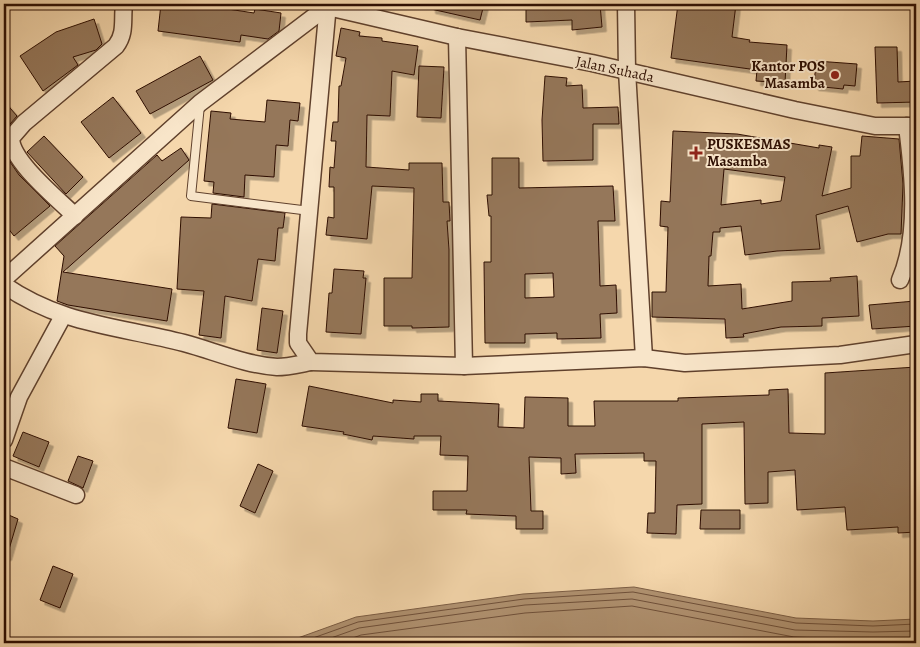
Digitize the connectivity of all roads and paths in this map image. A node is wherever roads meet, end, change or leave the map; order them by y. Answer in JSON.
{"nodes":[{"id":1,"x":124,"y":4,"type":"edge"},
{"id":2,"x":626,"y":4,"type":"edge"},
{"id":3,"x":324,"y":5,"type":"edge"},
{"id":4,"x":457,"y":37,"type":"junction"},
{"id":5,"x":627,"y":71,"type":"junction"},
{"id":6,"x":200,"y":103,"type":"junction"},
{"id":7,"x":911,"y":126,"type":"edge"},
{"id":8,"x":310,"y":211,"type":"junction"},
{"id":9,"x":75,"y":216,"type":"junction"},
{"id":10,"x":4,"y":279,"type":"edge"},
{"id":11,"x":900,"y":280,"type":"dead end"},
{"id":12,"x":4,"y":286,"type":"edge"},
{"id":13,"x":63,"y":316,"type":"junction"},
{"id":14,"x":916,"y":344,"type":"edge"},
{"id":15,"x":644,"y":358,"type":"junction"},
{"id":16,"x":311,"y":362,"type":"junction"},
{"id":17,"x":464,"y":366,"type":"junction"},
{"id":18,"x":4,"y":440,"type":"edge"},
{"id":19,"x":4,"y":467,"type":"edge"},
{"id":20,"x":76,"y":495,"type":"dead end"}],
"edges":[{"from":1,"to":9,"type":"street"},
{"from":2,"to":5,"type":"street"},
{"from":3,"to":4,"type":"street","name":"Jalan Suhada"},
{"from":3,"to":6,"type":"street"},
{"from":3,"to":8,"type":"street"},
{"from":4,"to":5,"type":"street","name":"Jalan Suhada"},
{"from":4,"to":17,"type":"street"},
{"from":5,"to":7,"type":"street","name":"Jalan Suhada"},
{"from":5,"to":15,"type":"street"},
{"from":6,"to":8,"type":"lane"},
{"from":6,"to":9,"type":"street"},
{"from":7,"to":11,"type":"street"},
{"from":8,"to":16,"type":"street"},
{"from":9,"to":10,"type":"street"},
{"from":12,"to":13,"type":"street"},
{"from":13,"to":16,"type":"street"},
{"from":13,"to":18,"type":"street"},
{"from":14,"to":15,"type":"street"},
{"from":15,"to":17,"type":"street"},
{"from":16,"to":17,"type":"street"},
{"from":19,"to":20,"type":"street"}]}
